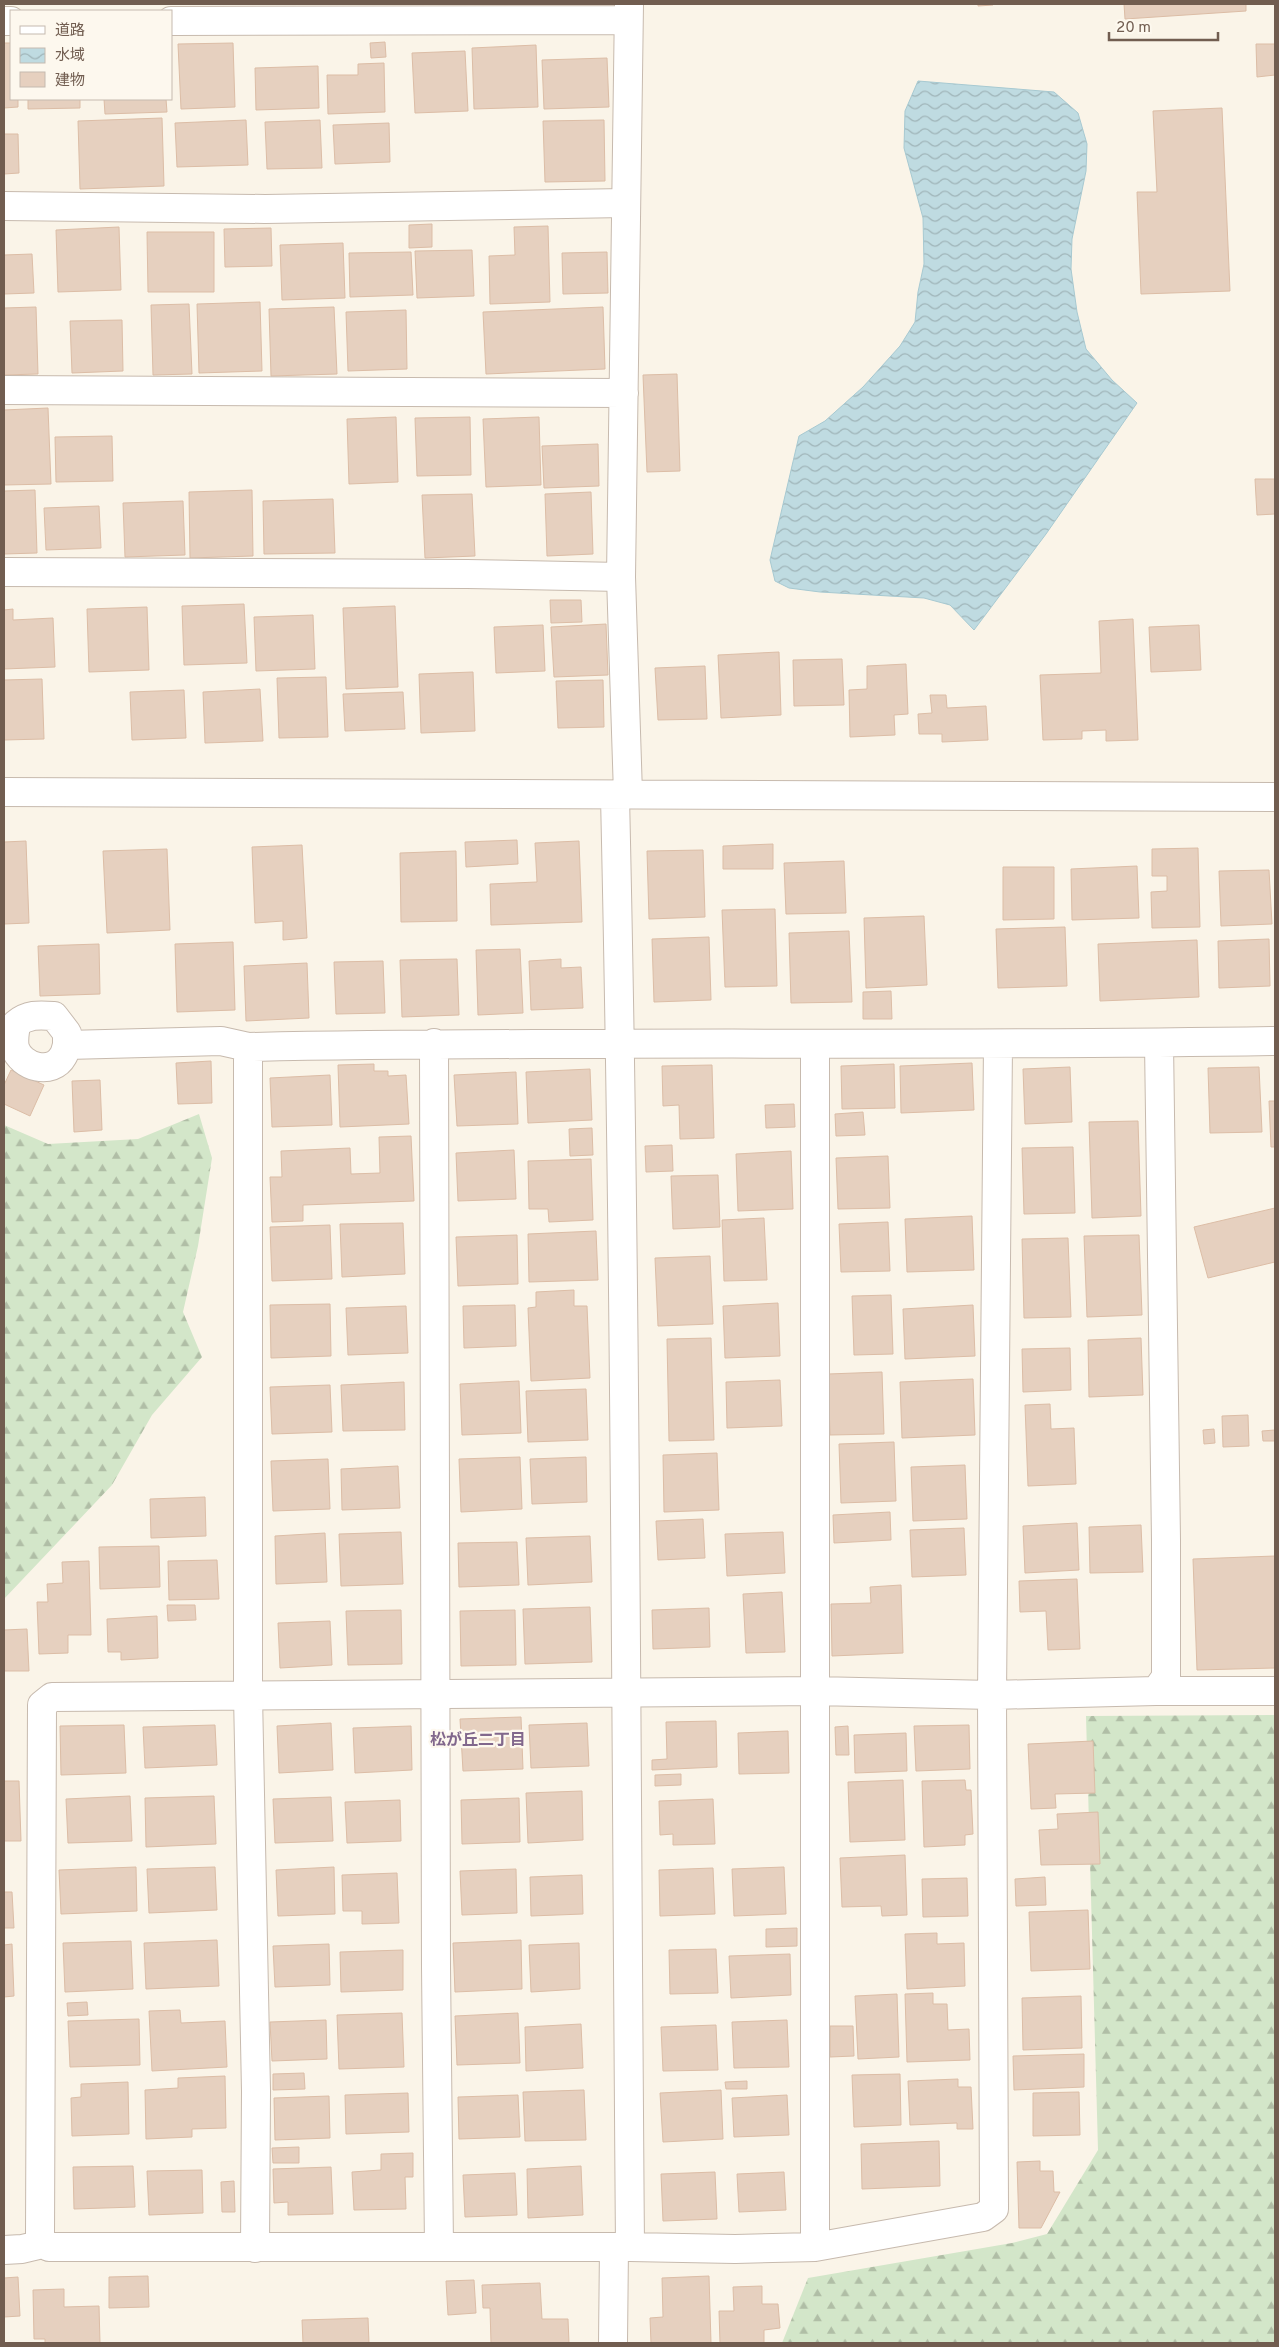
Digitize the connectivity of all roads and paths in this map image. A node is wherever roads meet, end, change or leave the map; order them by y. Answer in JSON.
{"nodes":[{"id":1,"x":628,"y":12,"type":"edge"},
{"id":2,"x":172,"y":21,"type":"edge"},
{"id":3,"x":625,"y":203,"type":"junction"},
{"id":4,"x":4,"y":206,"type":"edge"},
{"id":5,"x":4,"y":390,"type":"edge"},
{"id":6,"x":624,"y":393,"type":"junction"},
{"id":7,"x":4,"y":572,"type":"edge"},
{"id":8,"x":621,"y":577,"type":"junction"},
{"id":9,"x":4,"y":792,"type":"edge"},
{"id":10,"x":622,"y":795,"type":"junction"},
{"id":11,"x":1275,"y":797,"type":"edge"},
{"id":12,"x":1275,"y":1040,"type":"edge"},
{"id":13,"x":620,"y":1042,"type":"junction"},
{"id":14,"x":434,"y":1043,"type":"junction"},
{"id":15,"x":1159,"y":1043,"type":"junction"},
{"id":16,"x":67,"y":1044,"type":"dead end"},
{"id":17,"x":815,"y":1044,"type":"junction"},
{"id":18,"x":998,"y":1044,"type":"junction"},
{"id":19,"x":248,"y":1047,"type":"junction"},
{"id":20,"x":815,"y":1691,"type":"junction"},
{"id":21,"x":1156,"y":1691,"type":"junction"},
{"id":22,"x":1275,"y":1691,"type":"edge"},
{"id":23,"x":625,"y":1692,"type":"junction"},
{"id":24,"x":435,"y":1694,"type":"junction"},
{"id":25,"x":248,"y":1695,"type":"junction"},
{"id":26,"x":992,"y":1695,"type":"junction"},
{"id":27,"x":43,"y":2244,"type":"junction"},
{"id":28,"x":439,"y":2247,"type":"junction"},
{"id":29,"x":622,"y":2247,"type":"junction"},
{"id":30,"x":815,"y":2247,"type":"junction"},
{"id":31,"x":255,"y":2248,"type":"junction"},
{"id":32,"x":4,"y":2250,"type":"edge"},
{"id":33,"x":613,"y":2343,"type":"edge"}],
"edges":[{"from":1,"to":2,"type":"street"},
{"from":1,"to":3,"type":"street"},
{"from":3,"to":4,"type":"street"},
{"from":3,"to":6,"type":"street"},
{"from":5,"to":6,"type":"street"},
{"from":6,"to":8,"type":"street"},
{"from":7,"to":8,"type":"street"},
{"from":8,"to":10,"type":"street"},
{"from":9,"to":10,"type":"street"},
{"from":10,"to":11,"type":"street"},
{"from":10,"to":13,"type":"street"},
{"from":12,"to":15,"type":"street"},
{"from":13,"to":14,"type":"street"},
{"from":13,"to":17,"type":"street"},
{"from":13,"to":23,"type":"street"},
{"from":14,"to":19,"type":"street"},
{"from":14,"to":24,"type":"street"},
{"from":15,"to":18,"type":"street"},
{"from":15,"to":21,"type":"street"},
{"from":16,"to":19,"type":"street"},
{"from":17,"to":18,"type":"street"},
{"from":17,"to":20,"type":"street"},
{"from":18,"to":26,"type":"street"},
{"from":19,"to":25,"type":"street"},
{"from":20,"to":23,"type":"street"},
{"from":20,"to":26,"type":"street"},
{"from":20,"to":30,"type":"street"},
{"from":21,"to":22,"type":"street"},
{"from":21,"to":26,"type":"street"},
{"from":23,"to":24,"type":"street"},
{"from":23,"to":29,"type":"street"},
{"from":24,"to":25,"type":"street"},
{"from":24,"to":28,"type":"street"},
{"from":25,"to":27,"type":"street"},
{"from":25,"to":31,"type":"street"},
{"from":26,"to":30,"type":"street"},
{"from":27,"to":31,"type":"street"},
{"from":27,"to":32,"type":"street"},
{"from":28,"to":29,"type":"street"},
{"from":28,"to":31,"type":"street"},
{"from":29,"to":30,"type":"street"},
{"from":29,"to":33,"type":"street"}]}
